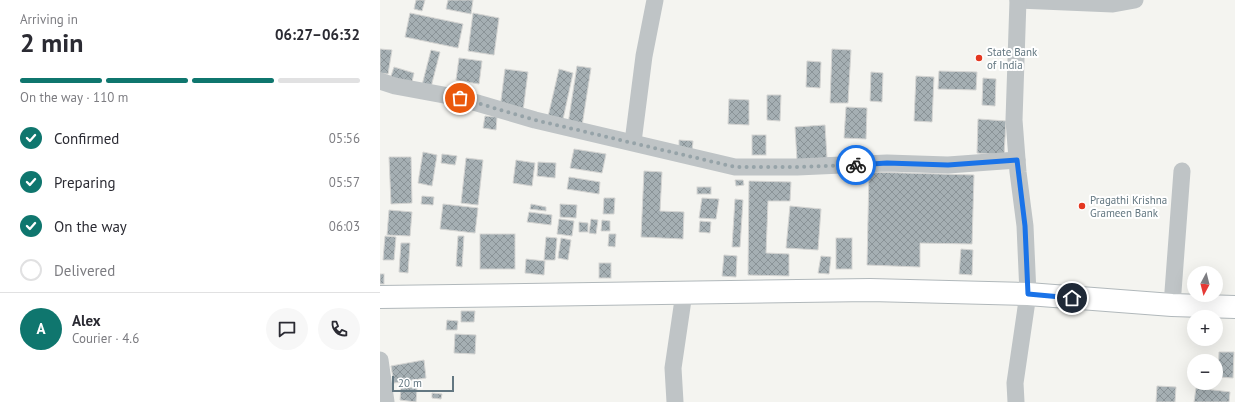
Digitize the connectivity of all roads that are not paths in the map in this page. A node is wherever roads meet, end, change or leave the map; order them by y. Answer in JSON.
{"nodes":[{"id":1,"x":655,"y":0,"type":"edge"},
{"id":2,"x":1018,"y":0,"type":"edge"},
{"id":3,"x":1134,"y":0,"type":"edge"},
{"id":4,"x":380,"y":81,"type":"edge"},
{"id":5,"x":633,"y":142,"type":"junction"},
{"id":6,"x":1017,"y":160,"type":"junction"},
{"id":7,"x":1182,"y":171,"type":"dead end"},
{"id":8,"x":684,"y":293,"type":"junction"},
{"id":9,"x":1028,"y":294,"type":"junction"},
{"id":10,"x":380,"y":297,"type":"edge"},
{"id":11,"x":1172,"y":305,"type":"junction"},
{"id":12,"x":1235,"y":307,"type":"edge"},
{"id":13,"x":380,"y":360,"type":"edge"},
{"id":14,"x":386,"y":402,"type":"edge"},
{"id":15,"x":675,"y":402,"type":"edge"},
{"id":16,"x":1016,"y":402,"type":"edge"}],
"edges":[{"from":1,"to":5,"type":"street"},
{"from":2,"to":3,"type":"street"},
{"from":2,"to":6,"type":"street"},
{"from":4,"to":5,"type":"street"},
{"from":5,"to":6,"type":"street"},
{"from":6,"to":9,"type":"street"},
{"from":7,"to":11,"type":"street"},
{"from":8,"to":9,"type":"street"},
{"from":8,"to":10,"type":"street"},
{"from":8,"to":15,"type":"street"},
{"from":9,"to":11,"type":"street"},
{"from":9,"to":16,"type":"street"},
{"from":11,"to":12,"type":"street"},
{"from":13,"to":14,"type":"street"}]}
